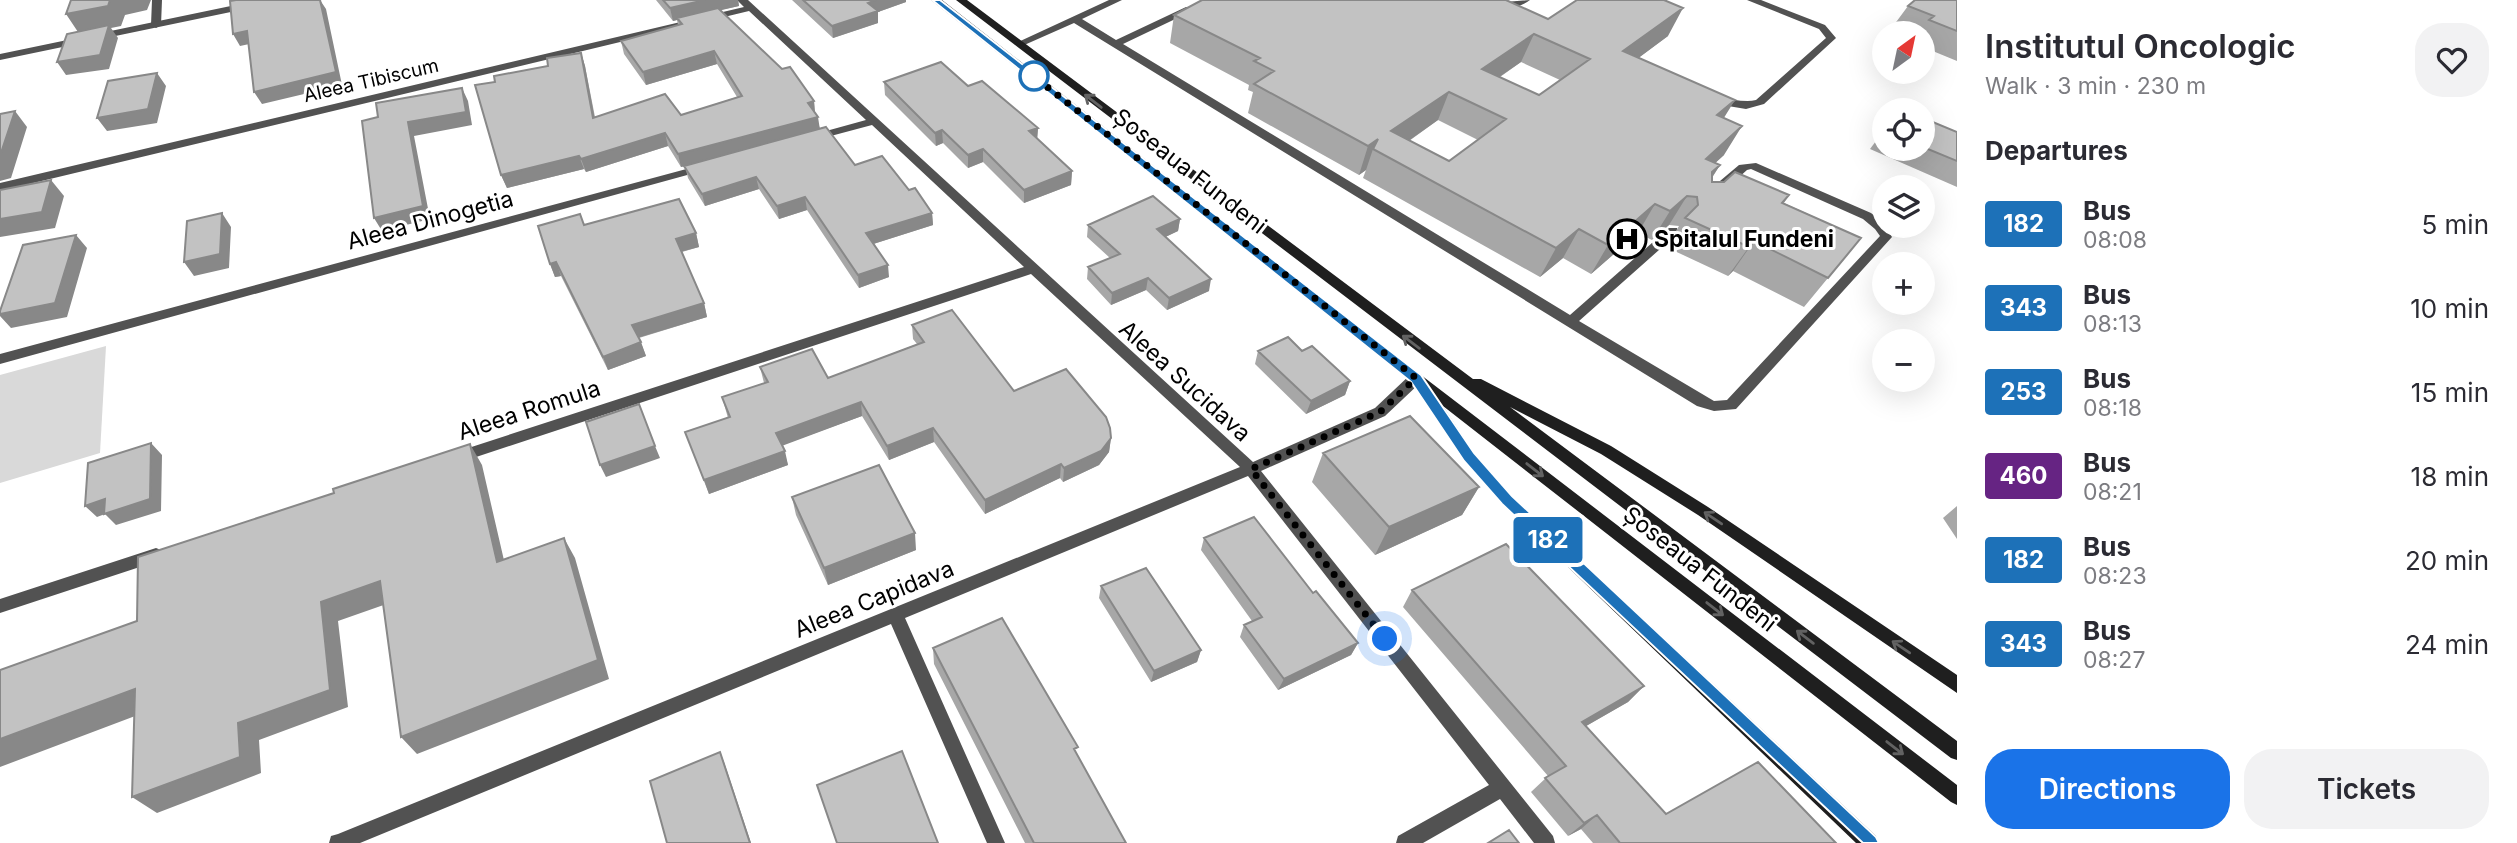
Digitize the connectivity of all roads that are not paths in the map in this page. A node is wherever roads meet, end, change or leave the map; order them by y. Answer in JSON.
{"nodes":[{"id":1,"x":158,"y":0,"type":"edge"},
{"id":2,"x":274,"y":0,"type":"edge"},
{"id":3,"x":936,"y":0,"type":"edge"},
{"id":4,"x":961,"y":0,"type":"edge"},
{"id":5,"x":1117,"y":0,"type":"edge"},
{"id":6,"x":1485,"y":0,"type":"edge"},
{"id":7,"x":1525,"y":0,"type":"edge"},
{"id":8,"x":1752,"y":0,"type":"edge"},
{"id":9,"x":746,"y":4,"type":"edge"},
{"id":10,"x":1195,"y":6,"type":"edge"},
{"id":11,"x":1075,"y":19,"type":"junction"},
{"id":12,"x":156,"y":24,"type":"junction"},
{"id":13,"x":1019,"y":44,"type":"junction"},
{"id":14,"x":1116,"y":44,"type":"junction"},
{"id":15,"x":0,"y":57,"type":"edge"},
{"id":16,"x":1702,"y":96,"type":"edge"},
{"id":17,"x":872,"y":122,"type":"junction"},
{"id":18,"x":805,"y":140,"type":"edge"},
{"id":19,"x":724,"y":162,"type":"edge"},
{"id":20,"x":0,"y":187,"type":"edge"},
{"id":21,"x":1733,"y":193,"type":"edge"},
{"id":22,"x":1673,"y":231,"type":"edge"},
{"id":23,"x":1032,"y":270,"type":"junction"},
{"id":24,"x":1570,"y":322,"type":"junction"},
{"id":25,"x":0,"y":359,"type":"edge"},
{"id":26,"x":1442,"y":366,"type":"junction"},
{"id":27,"x":1416,"y":378,"type":"junction"},
{"id":28,"x":437,"y":464,"type":"edge"},
{"id":29,"x":1251,"y":469,"type":"junction"},
{"id":30,"x":172,"y":550,"type":"edge"},
{"id":31,"x":0,"y":606,"type":"edge"},
{"id":32,"x":895,"y":615,"type":"junction"},
{"id":33,"x":1957,"y":685,"type":"edge"},
{"id":34,"x":1957,"y":752,"type":"edge"},
{"id":35,"x":1502,"y":788,"type":"junction"},
{"id":36,"x":1957,"y":796,"type":"edge"},
{"id":37,"x":338,"y":843,"type":"edge"},
{"id":38,"x":996,"y":843,"type":"edge"},
{"id":39,"x":1405,"y":843,"type":"edge"},
{"id":40,"x":1546,"y":843,"type":"edge"},
{"id":41,"x":1869,"y":843,"type":"edge"}],
"edges":[{"from":1,"to":12,"type":"street"},
{"from":2,"to":12,"type":"street"},
{"from":3,"to":27,"type":"main road","name":"Șoseaua Fundeni"},
{"from":4,"to":13,"type":"main road","name":"Șoseaua Fundeni"},
{"from":5,"to":11,"type":"street"},
{"from":6,"to":7,"type":"street"},
{"from":8,"to":16,"type":"street"},
{"from":9,"to":17,"type":"street","name":"Aleea Sucidava"},
{"from":9,"to":20,"type":"street","name":"Aleea Tibiscum"},
{"from":10,"to":14,"type":"street"},
{"from":11,"to":13,"type":"street"},
{"from":11,"to":14,"type":"street"},
{"from":12,"to":15,"type":"street"},
{"from":26,"to":13,"type":"main road","name":"Șoseaua Fundeni","one_way":true},
{"from":14,"to":24,"type":"street"},
{"from":17,"to":18,"type":"street"},
{"from":17,"to":23,"type":"street","name":"Aleea Sucidava"},
{"from":19,"to":25,"type":"street","name":"Aleea Dinogetia"},
{"from":21,"to":24,"type":"street"},
{"from":22,"to":24,"type":"street"},
{"from":23,"to":28,"type":"street","name":"Aleea Romula"},
{"from":23,"to":29,"type":"street","name":"Aleea Sucidava"},
{"from":33,"to":26,"type":"main road","name":"Șoseaua Fundeni","one_way":true},
{"from":34,"to":26,"type":"main road","name":"Șoseaua Fundeni","one_way":true},
{"from":27,"to":29,"type":"street","name":"Aleea Capidava"},
{"from":27,"to":36,"type":"main road","name":"Șoseaua Fundeni","one_way":true},
{"from":27,"to":41,"type":"main road","name":"Șoseaua Fundeni"},
{"from":29,"to":32,"type":"street","name":"Aleea Capidava"},
{"from":29,"to":35,"type":"street","name":"Aleea Sucidava"},
{"from":30,"to":31,"type":"street"},
{"from":32,"to":37,"type":"street","name":"Aleea Capidava"},
{"from":32,"to":38,"type":"street"},
{"from":35,"to":39,"type":"street"},
{"from":35,"to":40,"type":"street","name":"Aleea Sucidava"}]}
